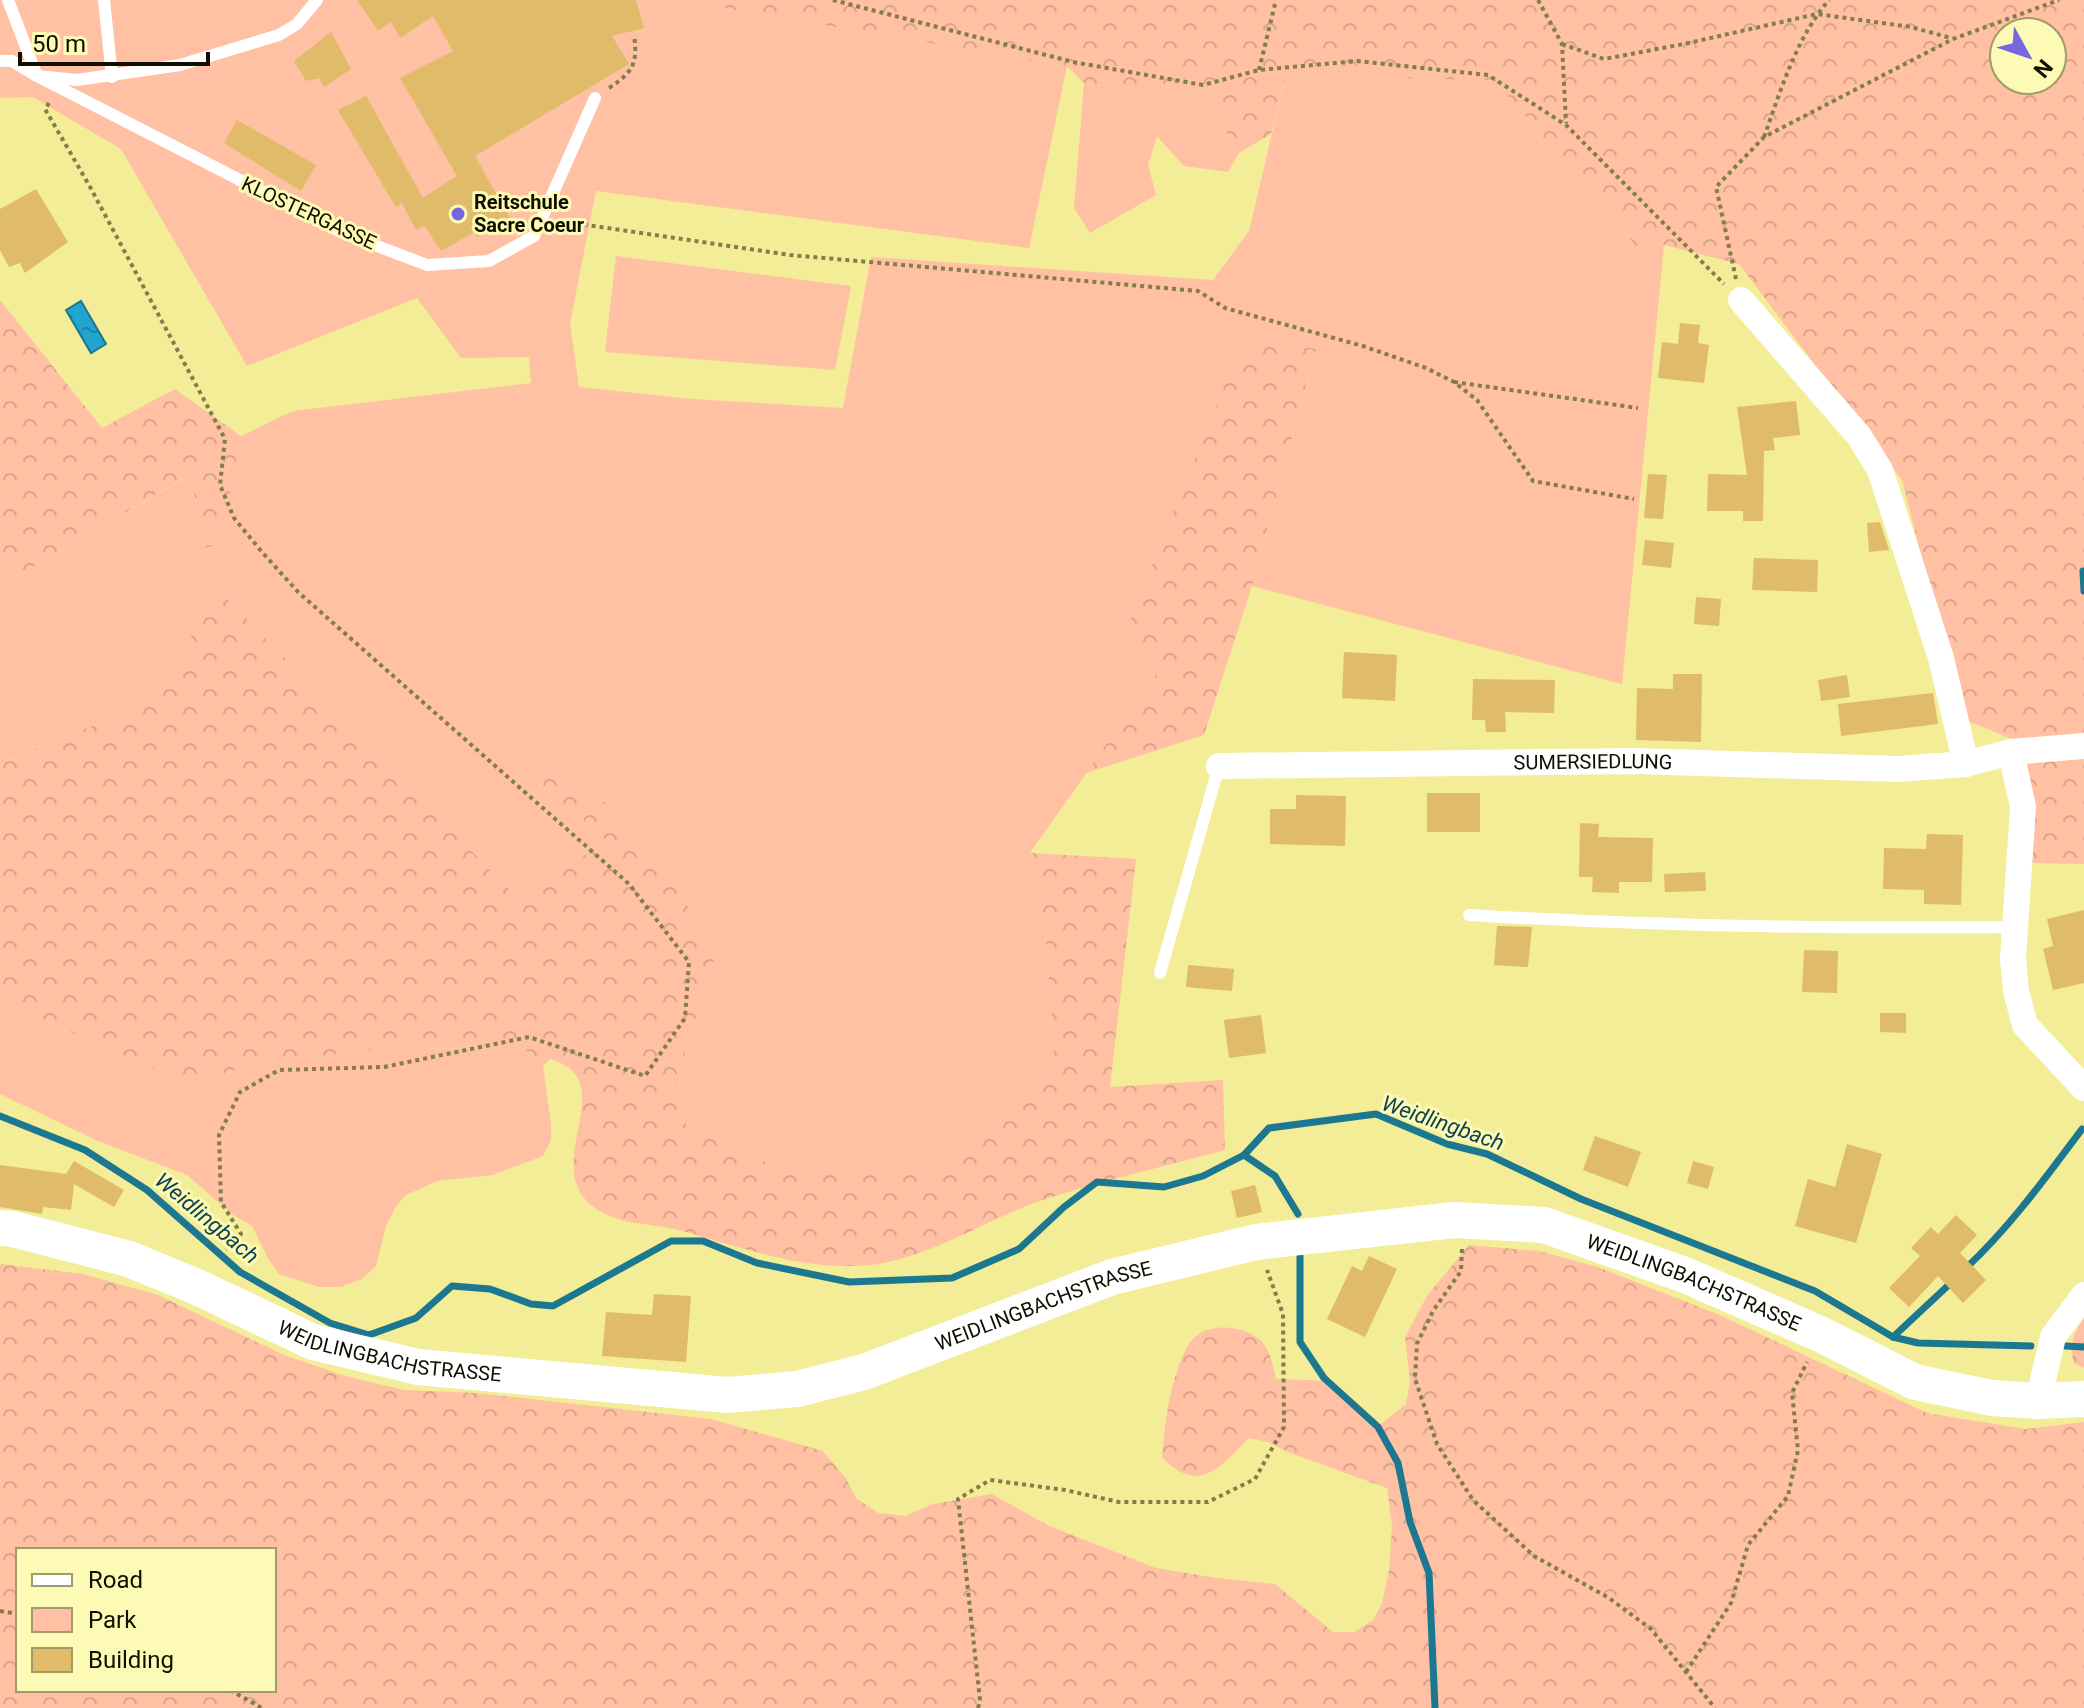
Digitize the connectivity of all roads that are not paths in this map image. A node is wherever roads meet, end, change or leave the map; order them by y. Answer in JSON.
{"nodes":[{"id":1,"x":8,"y":0,"type":"edge"},
{"id":2,"x":104,"y":0,"type":"edge"},
{"id":3,"x":317,"y":0,"type":"edge"},
{"id":4,"x":0,"y":61,"type":"edge"},
{"id":5,"x":37,"y":76,"type":"junction"},
{"id":6,"x":112,"y":77,"type":"junction"},
{"id":7,"x":595,"y":98,"type":"road end"},
{"id":8,"x":1741,"y":300,"type":"road end"},
{"id":9,"x":2084,"y":746,"type":"edge"},
{"id":10,"x":2011,"y":752,"type":"junction"},
{"id":11,"x":1966,"y":764,"type":"junction"},
{"id":12,"x":1219,"y":766,"type":"joint"},
{"id":13,"x":1469,"y":915,"type":"dead end"},
{"id":14,"x":2015,"y":927,"type":"junction"},
{"id":15,"x":1160,"y":973,"type":"dead end"},
{"id":16,"x":2084,"y":1088,"type":"edge"},
{"id":17,"x":0,"y":1228,"type":"edge"},
{"id":18,"x":2084,"y":1295,"type":"edge"},
{"id":19,"x":2084,"y":1399,"type":"edge"},
{"id":20,"x":2038,"y":1401,"type":"junction"}],
"edges":[{"from":1,"to":5,"type":"lane"},
{"from":2,"to":6,"type":"lane"},
{"from":3,"to":6,"type":"lane"},
{"from":4,"to":5,"type":"lane","name":"KLOSTERGASSE"},
{"from":5,"to":6,"type":"lane"},
{"from":5,"to":7,"type":"lane","name":"KLOSTERGASSE"},
{"from":8,"to":11,"type":"street"},
{"from":9,"to":10,"type":"street","name":"SUMERSIEDLUNG"},
{"from":10,"to":11,"type":"street","name":"SUMERSIEDLUNG"},
{"from":10,"to":14,"type":"street"},
{"from":11,"to":12,"type":"street","name":"SUMERSIEDLUNG"},
{"from":12,"to":15,"type":"lane"},
{"from":13,"to":14,"type":"lane"},
{"from":14,"to":16,"type":"street"},
{"from":17,"to":20,"type":"main road","name":"WEIDLINGBACHSTRASSE"},
{"from":18,"to":20,"type":"street"},
{"from":19,"to":20,"type":"main road","name":"WEIDLINGBACHSTRASSE"}]}
